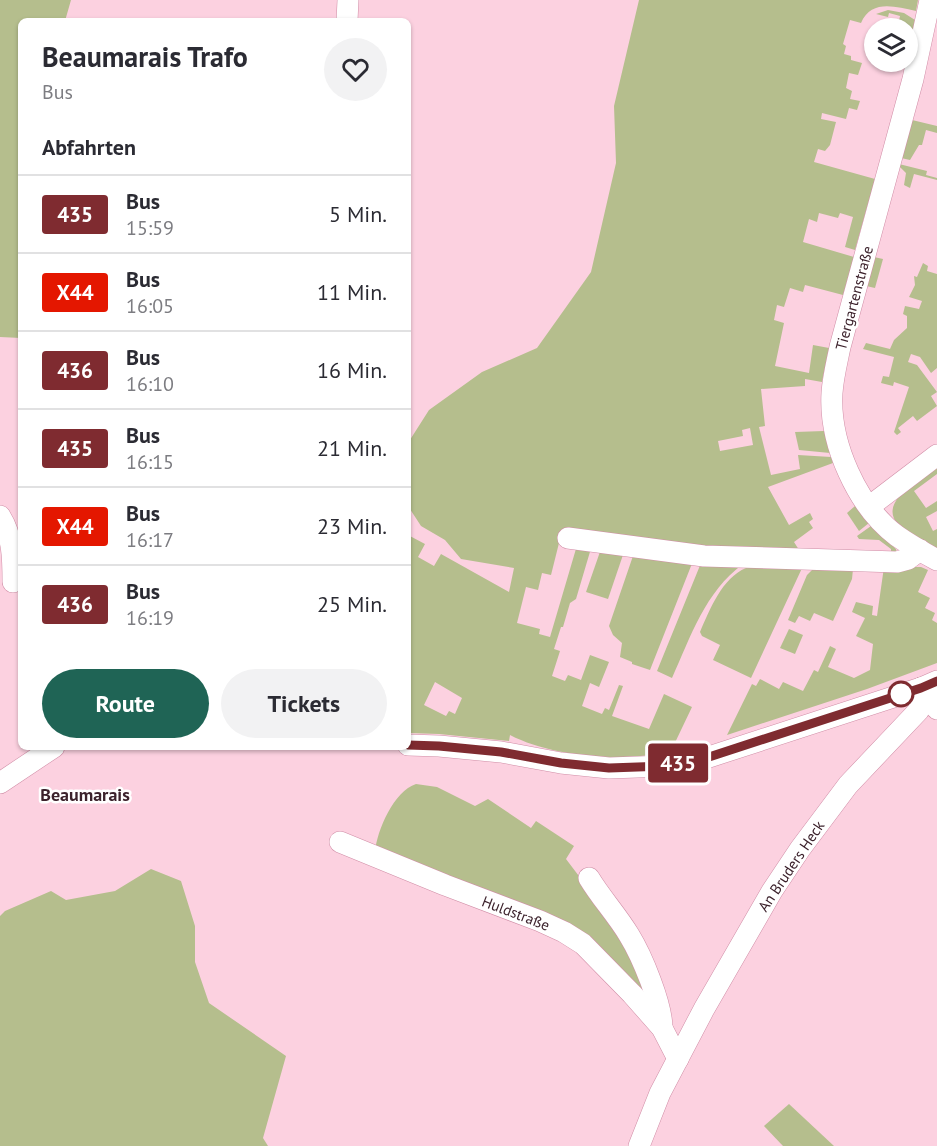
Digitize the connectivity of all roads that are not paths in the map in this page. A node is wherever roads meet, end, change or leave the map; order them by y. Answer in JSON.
{"nodes":[{"id":1,"x":348,"y":0,"type":"edge"},
{"id":2,"x":930,"y":0,"type":"edge"},
{"id":3,"x":346,"y":18,"type":"edge"},
{"id":4,"x":937,"y":455,"type":"edge"},
{"id":5,"x":870,"y":506,"type":"junction"},
{"id":6,"x":0,"y":516,"type":"edge"},
{"id":7,"x":568,"y":538,"type":"dead end"},
{"id":8,"x":928,"y":555,"type":"edge"},
{"id":9,"x":11,"y":581,"type":"edge"},
{"id":10,"x":929,"y":684,"type":"edge"},
{"id":11,"x":937,"y":709,"type":"edge"},
{"id":12,"x":411,"y":745,"type":"edge"},
{"id":13,"x":50,"y":750,"type":"edge"},
{"id":14,"x":0,"y":783,"type":"edge"},
{"id":15,"x":340,"y":842,"type":"dead end"},
{"id":16,"x":589,"y":878,"type":"dead end"},
{"id":17,"x":662,"y":1028,"type":"junction"},
{"id":18,"x":678,"y":1059,"type":"junction"},
{"id":19,"x":639,"y":1146,"type":"edge"}],
"edges":[{"from":1,"to":3,"type":"street"},
{"from":2,"to":5,"type":"street","name":"Tiergartenstraße"},
{"from":4,"to":5,"type":"street"},
{"from":5,"to":8,"type":"street","name":"Tiergartenstraße"},
{"from":6,"to":9,"type":"street"},
{"from":7,"to":8,"type":"street"},
{"from":10,"to":11,"type":"street"},
{"from":10,"to":12,"type":"street"},
{"from":10,"to":18,"type":"street","name":"An Bruders Heck"},
{"from":13,"to":14,"type":"street"},
{"from":15,"to":17,"type":"street","name":"Huldstraße"},
{"from":16,"to":17,"type":"street","name":"Huldstraße"},
{"from":17,"to":18,"type":"street","name":"Huldstraße"},
{"from":18,"to":19,"type":"street","name":"An Bruders Heck"}]}
